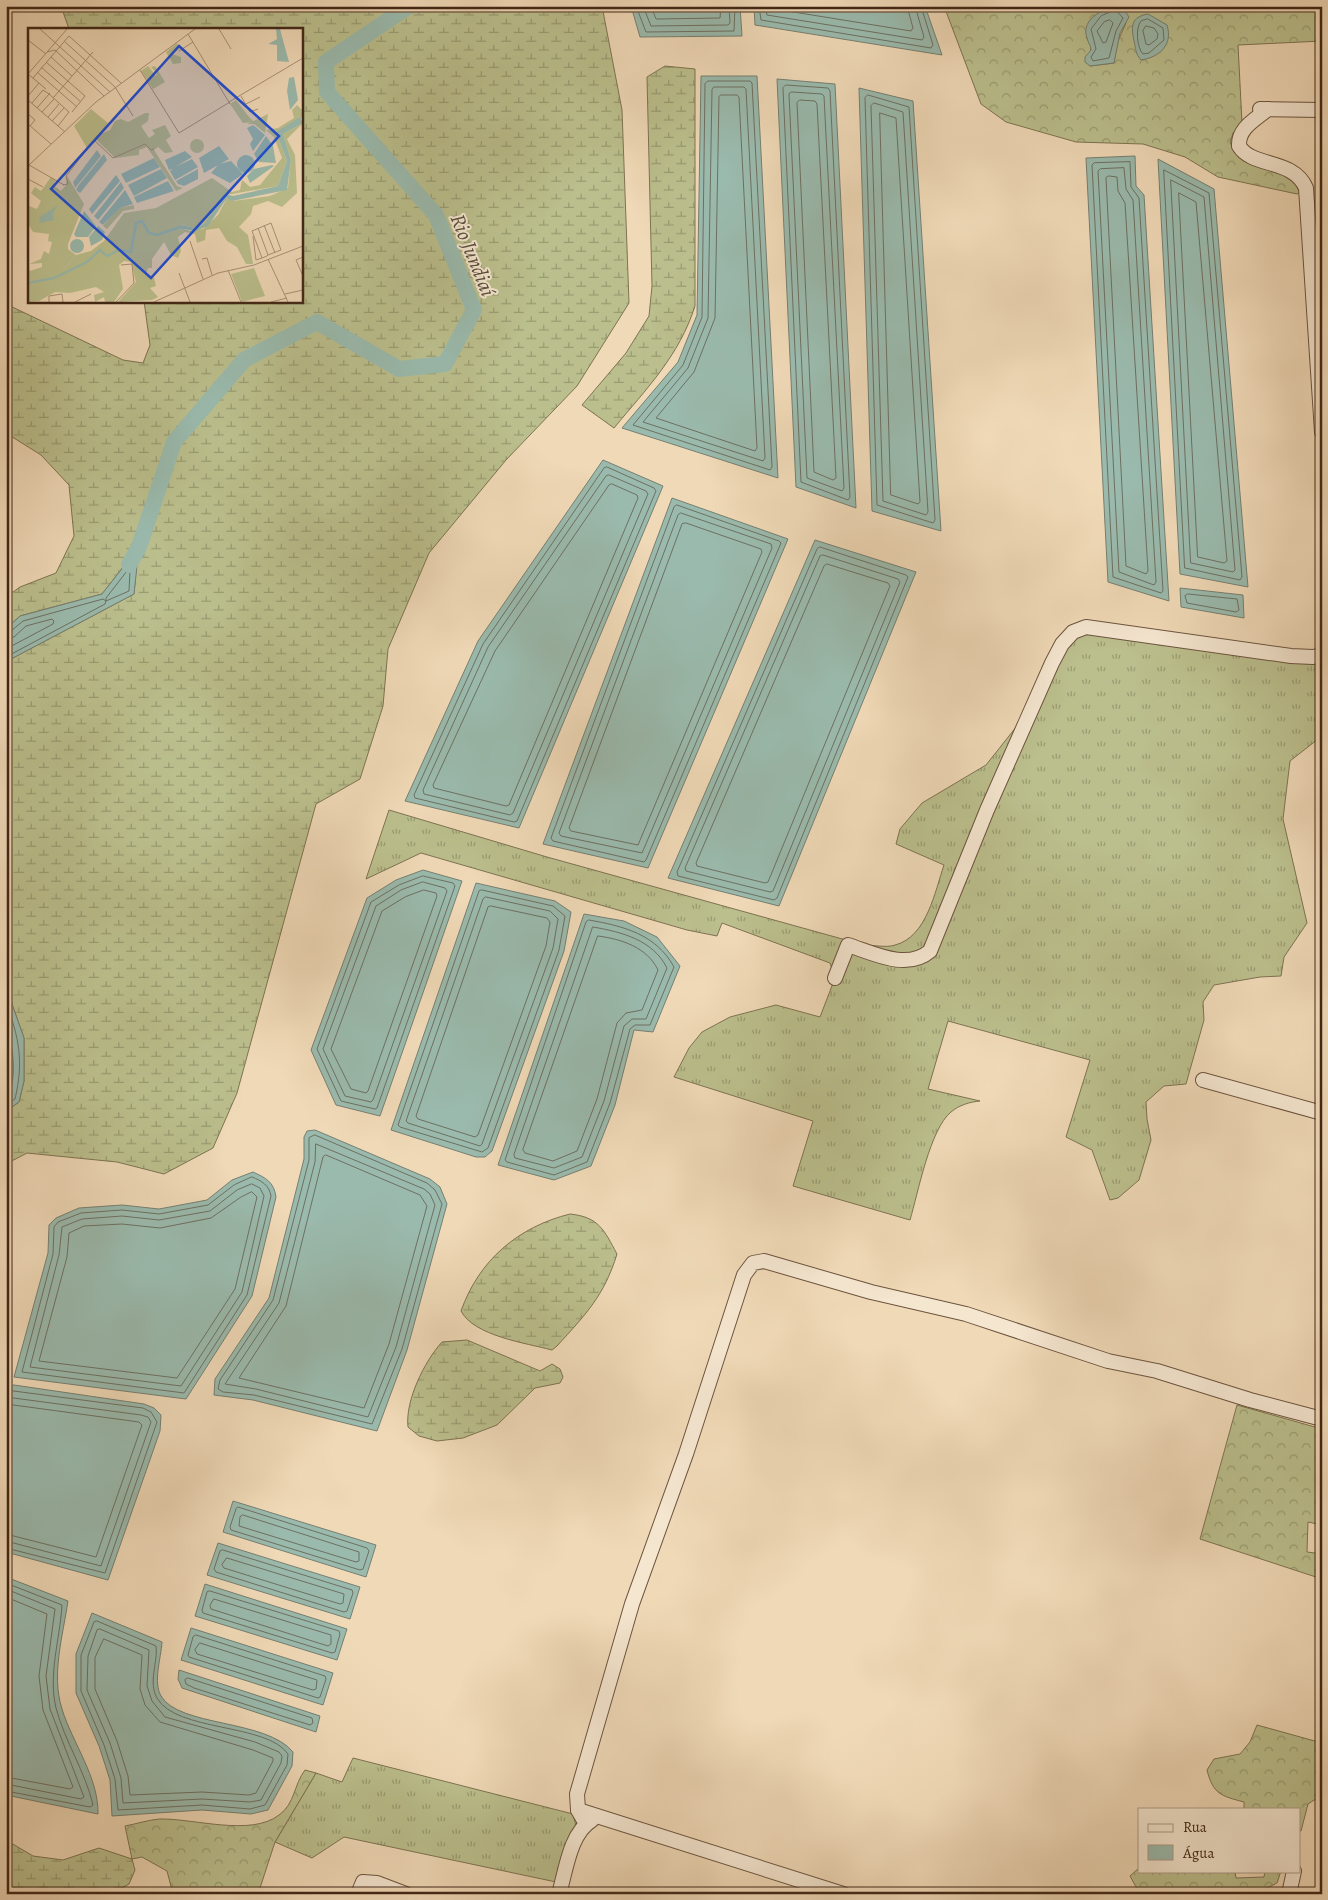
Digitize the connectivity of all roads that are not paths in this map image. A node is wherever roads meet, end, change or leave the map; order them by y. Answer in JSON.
{"nodes":[{"id":1,"x":1322,"y":110,"type":"edge"},
{"id":2,"x":1322,"y":432,"type":"edge"},
{"id":3,"x":1322,"y":655,"type":"edge"},
{"id":4,"x":835,"y":978,"type":"dead end"},
{"id":5,"x":1203,"y":1080,"type":"dead end"},
{"id":6,"x":1322,"y":1113,"type":"edge"},
{"id":7,"x":1322,"y":1419,"type":"edge"},
{"id":8,"x":591,"y":1821,"type":"junction"},
{"id":9,"x":1294,"y":1872,"type":"edge"},
{"id":10,"x":358,"y":1894,"type":"edge"},
{"id":11,"x":406,"y":1894,"type":"edge"},
{"id":12,"x":559,"y":1894,"type":"edge"},
{"id":13,"x":842,"y":1894,"type":"edge"},
{"id":14,"x":1289,"y":1894,"type":"edge"}],
"edges":[{"from":1,"to":2,"type":"street"},
{"from":3,"to":4,"type":"street"},
{"from":5,"to":6,"type":"street"},
{"from":7,"to":8,"type":"street"},
{"from":8,"to":12,"type":"street"},
{"from":8,"to":13,"type":"street"},
{"from":9,"to":14,"type":"street"},
{"from":10,"to":11,"type":"street"}]}
